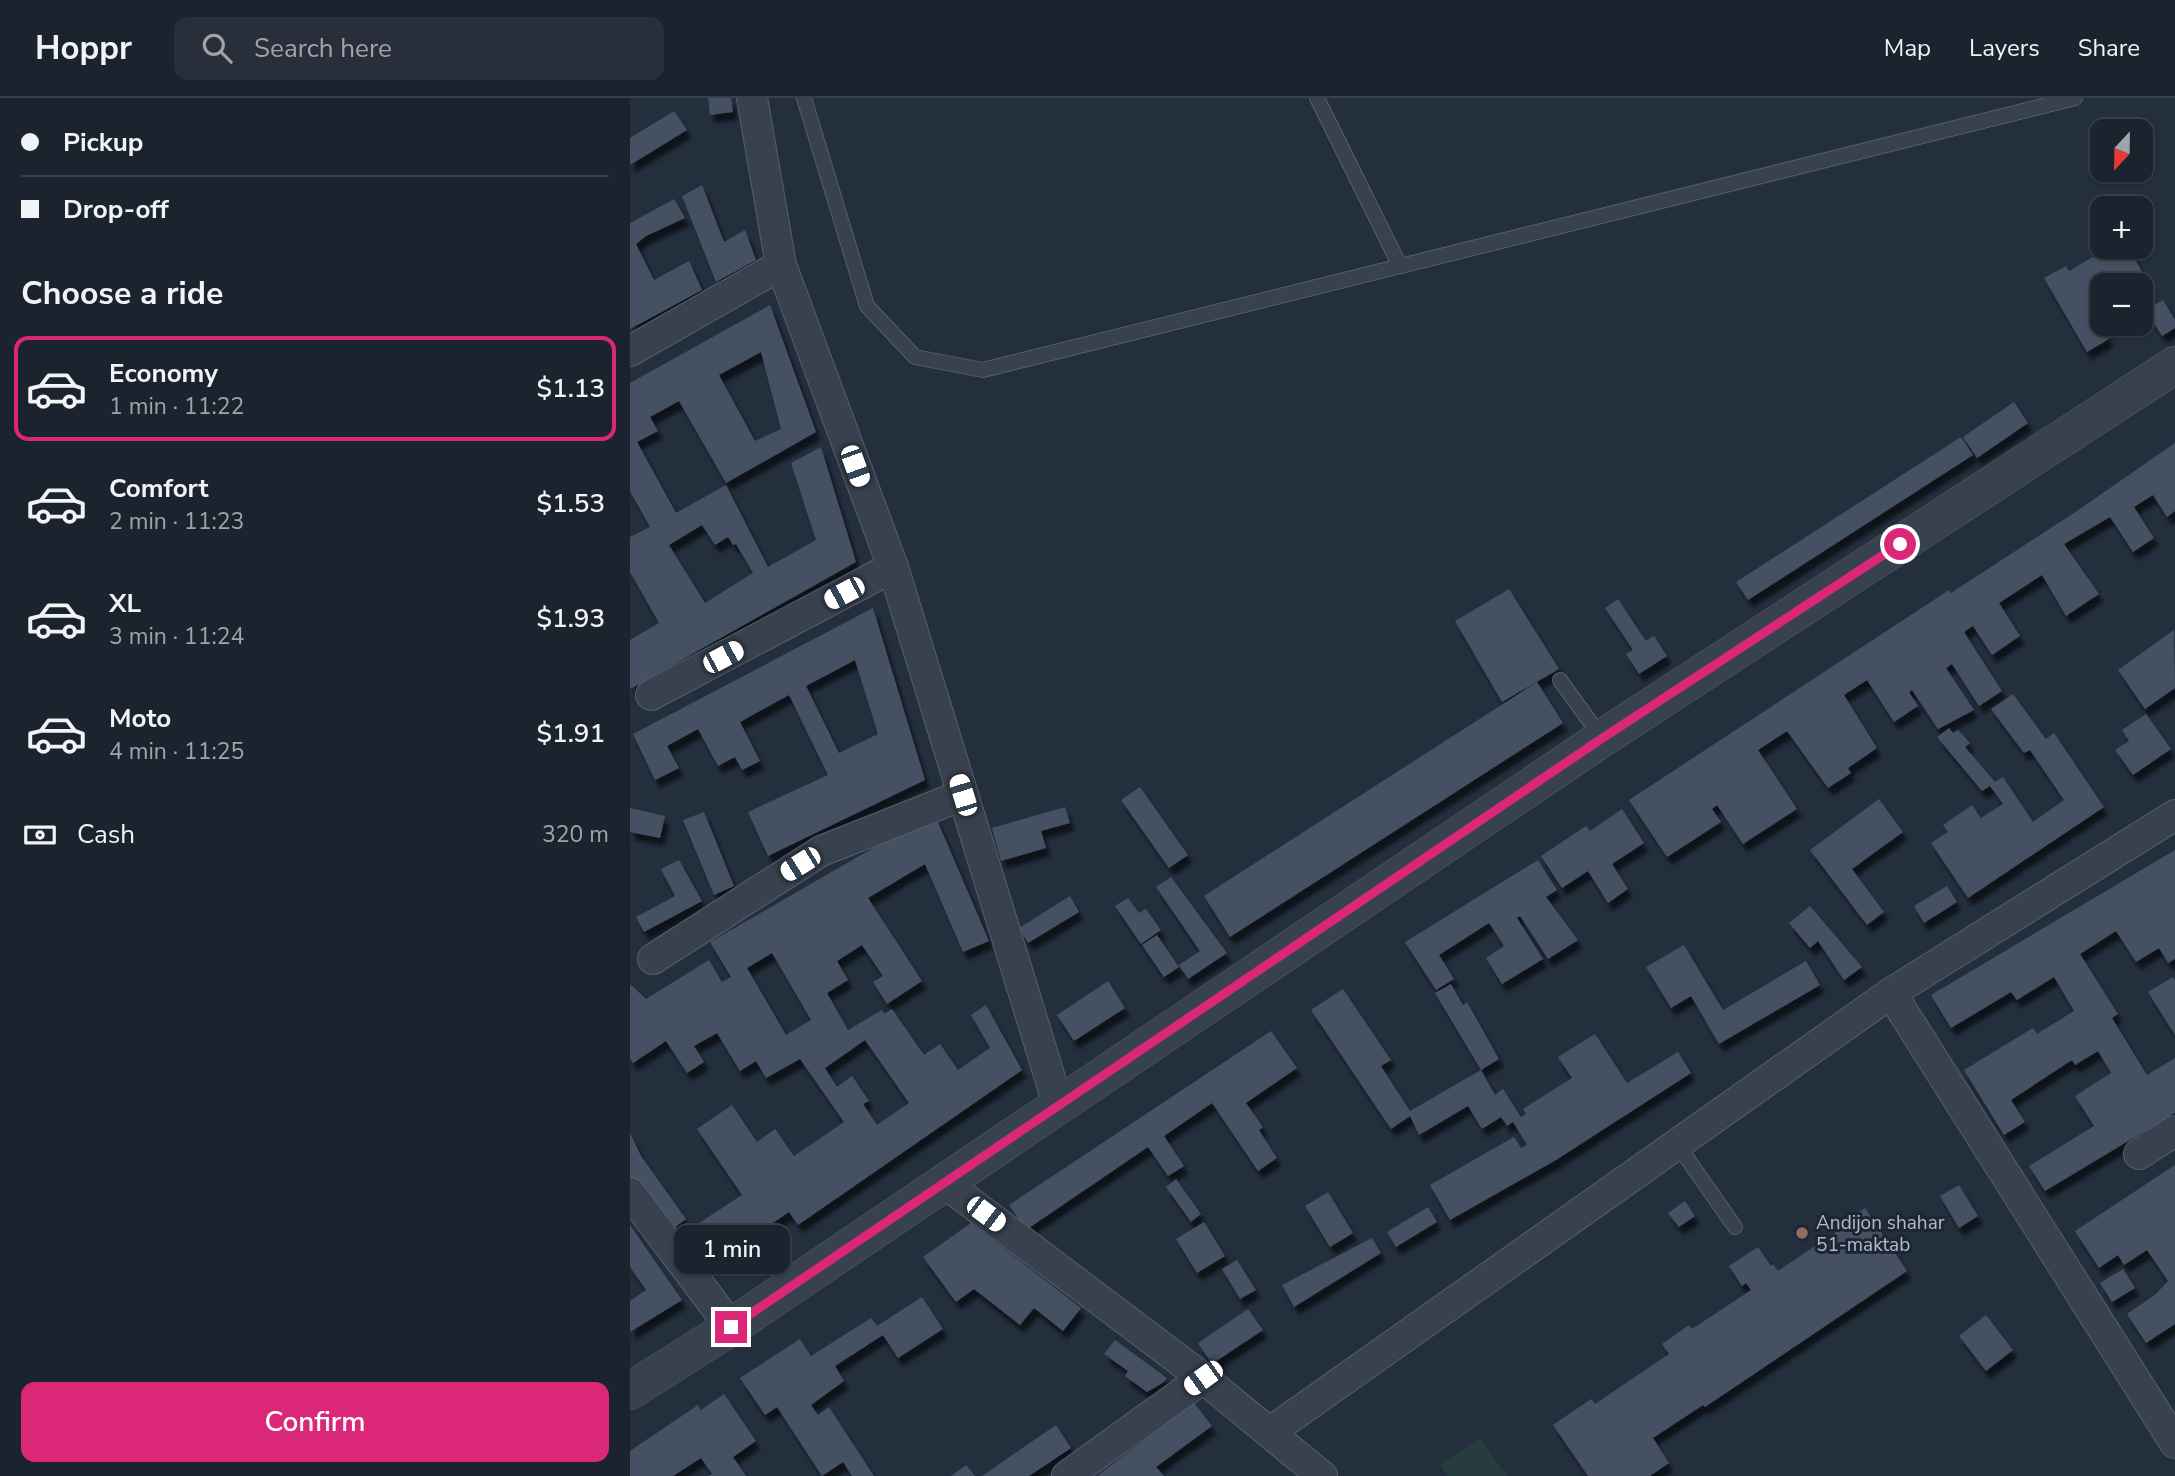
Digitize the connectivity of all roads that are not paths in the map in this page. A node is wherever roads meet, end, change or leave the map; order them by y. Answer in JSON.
{"nodes":[{"id":1,"x":752,"y":98,"type":"edge"},
{"id":2,"x":804,"y":98,"type":"edge"},
{"id":3,"x":1317,"y":98,"type":"edge"},
{"id":4,"x":2075,"y":98,"type":"edge"},
{"id":5,"x":781,"y":265,"type":"junction"},
{"id":6,"x":1400,"y":266,"type":"junction"},
{"id":7,"x":630,"y":351,"type":"edge"},
{"id":8,"x":2175,"y":365,"type":"edge"},
{"id":9,"x":892,"y":567,"type":"junction"},
{"id":10,"x":1560,"y":680,"type":"dead end"},
{"id":11,"x":651,"y":695,"type":"dead end"},
{"id":12,"x":1601,"y":739,"type":"junction"},
{"id":13,"x":963,"y":795,"type":"junction"},
{"id":14,"x":2175,"y":815,"type":"edge"},
{"id":15,"x":653,"y":959,"type":"dead end"},
{"id":16,"x":1891,"y":993,"type":"junction"},
{"id":17,"x":1058,"y":1104,"type":"junction"},
{"id":18,"x":2175,"y":1131,"type":"edge"},
{"id":19,"x":1677,"y":1144,"type":"junction"},
{"id":20,"x":2139,"y":1154,"type":"dead end"},
{"id":21,"x":943,"y":1181,"type":"junction"},
{"id":22,"x":630,"y":1193,"type":"edge"},
{"id":23,"x":1735,"y":1227,"type":"dead end"},
{"id":24,"x":731,"y":1327,"type":"junction"},
{"id":25,"x":1203,"y":1378,"type":"junction"},
{"id":26,"x":630,"y":1391,"type":"edge"},
{"id":27,"x":1270,"y":1432,"type":"junction"},
{"id":28,"x":2175,"y":1443,"type":"edge"},
{"id":29,"x":1067,"y":1476,"type":"edge"},
{"id":30,"x":1322,"y":1476,"type":"edge"}],
"edges":[{"from":1,"to":5,"type":"street"},
{"from":2,"to":6,"type":"lane"},
{"from":3,"to":6,"type":"lane"},
{"from":4,"to":6,"type":"lane"},
{"from":5,"to":7,"type":"street"},
{"from":5,"to":9,"type":"street"},
{"from":8,"to":12,"type":"street"},
{"from":9,"to":11,"type":"street"},
{"from":9,"to":13,"type":"street"},
{"from":10,"to":12,"type":"lane"},
{"from":12,"to":17,"type":"street"},
{"from":13,"to":15,"type":"street"},
{"from":13,"to":17,"type":"street"},
{"from":14,"to":16,"type":"street"},
{"from":16,"to":19,"type":"street"},
{"from":16,"to":28,"type":"street"},
{"from":17,"to":21,"type":"street"},
{"from":18,"to":20,"type":"street"},
{"from":19,"to":23,"type":"lane"},
{"from":19,"to":27,"type":"street"},
{"from":21,"to":24,"type":"street"},
{"from":21,"to":25,"type":"street"},
{"from":22,"to":24,"type":"street"},
{"from":24,"to":26,"type":"street"},
{"from":25,"to":27,"type":"street"},
{"from":25,"to":29,"type":"street"},
{"from":27,"to":30,"type":"street"}]}
